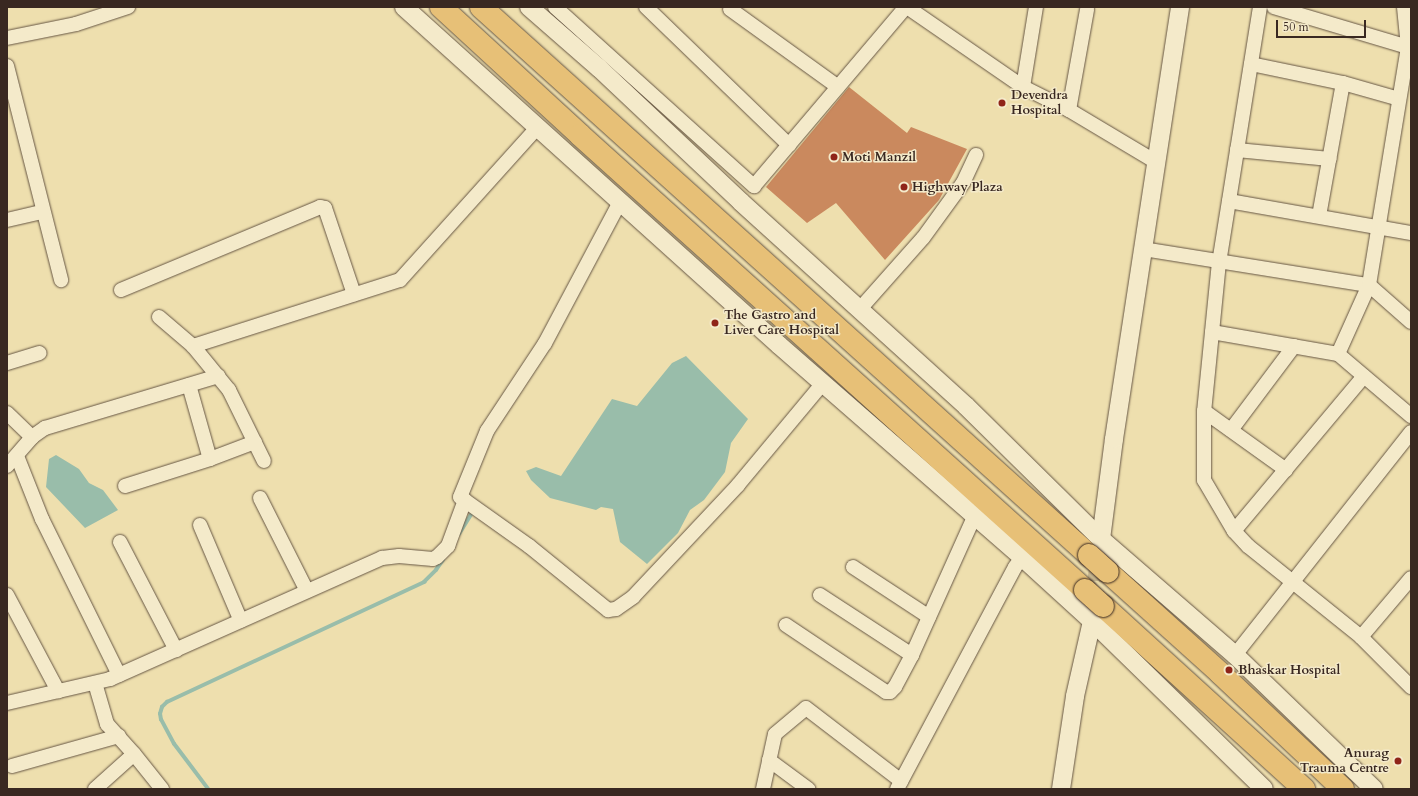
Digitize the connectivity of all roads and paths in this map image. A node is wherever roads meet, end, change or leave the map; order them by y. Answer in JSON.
{"nodes":[{"id":1,"x":128,"y":7,"type":"edge"},
{"id":2,"x":404,"y":7,"type":"edge"},
{"id":3,"x":441,"y":7,"type":"edge"},
{"id":4,"x":481,"y":7,"type":"edge"},
{"id":5,"x":530,"y":7,"type":"edge"},
{"id":6,"x":555,"y":7,"type":"edge"},
{"id":7,"x":646,"y":7,"type":"edge"},
{"id":8,"x":906,"y":7,"type":"edge"},
{"id":9,"x":1036,"y":7,"type":"edge"},
{"id":10,"x":1180,"y":7,"type":"edge"},
{"id":11,"x":1260,"y":7,"type":"edge"},
{"id":12,"x":1274,"y":7,"type":"edge"},
{"id":13,"x":1404,"y":7,"type":"edge"},
{"id":14,"x":730,"y":9,"type":"dead end"},
{"id":15,"x":1087,"y":10,"type":"dead end"},
{"id":16,"x":7,"y":38,"type":"edge"},
{"id":17,"x":1408,"y":47,"type":"junction"},
{"id":18,"x":1251,"y":64,"type":"junction"},
{"id":19,"x":7,"y":66,"type":"edge"},
{"id":20,"x":1343,"y":83,"type":"junction"},
{"id":21,"x":838,"y":87,"type":"junction"},
{"id":22,"x":1023,"y":87,"type":"junction"},
{"id":23,"x":1399,"y":99,"type":"junction"},
{"id":24,"x":1069,"y":110,"type":"junction"},
{"id":25,"x":537,"y":128,"type":"junction"},
{"id":26,"x":789,"y":146,"type":"junction"},
{"id":27,"x":1237,"y":150,"type":"junction"},
{"id":28,"x":976,"y":155,"type":"dead end"},
{"id":29,"x":1330,"y":159,"type":"junction"},
{"id":30,"x":1156,"y":162,"type":"junction"},
{"id":31,"x":1229,"y":201,"type":"junction"},
{"id":32,"x":620,"y":202,"type":"junction"},
{"id":33,"x":43,"y":212,"type":"junction"},
{"id":34,"x":1319,"y":216,"type":"junction"},
{"id":35,"x":7,"y":220,"type":"edge"},
{"id":36,"x":1378,"y":226,"type":"junction"},
{"id":37,"x":1411,"y":233,"type":"edge"},
{"id":38,"x":1143,"y":249,"type":"junction"},
{"id":39,"x":1219,"y":262,"type":"junction"},
{"id":40,"x":61,"y":280,"type":"dead end"},
{"id":41,"x":1369,"y":285,"type":"junction"},
{"id":42,"x":121,"y":290,"type":"dead end"},
{"id":43,"x":354,"y":294,"type":"junction"},
{"id":44,"x":859,"y":310,"type":"junction"},
{"id":45,"x":159,"y":317,"type":"dead end"},
{"id":46,"x":1411,"y":322,"type":"edge"},
{"id":47,"x":1212,"y":332,"type":"junction"},
{"id":48,"x":193,"y":346,"type":"junction"},
{"id":49,"x":1294,"y":346,"type":"junction"},
{"id":50,"x":40,"y":353,"type":"dead end"},
{"id":51,"x":1338,"y":354,"type":"junction"},
{"id":52,"x":7,"y":363,"type":"edge"},
{"id":53,"x":218,"y":376,"type":"junction"},
{"id":54,"x":1364,"y":376,"type":"junction"},
{"id":55,"x":823,"y":383,"type":"junction"},
{"id":56,"x":189,"y":385,"type":"junction"},
{"id":57,"x":1204,"y":411,"type":"junction"},
{"id":58,"x":7,"y":413,"type":"edge"},
{"id":59,"x":1411,"y":416,"type":"edge"},
{"id":60,"x":1231,"y":430,"type":"junction"},
{"id":61,"x":1411,"y":432,"type":"edge"},
{"id":62,"x":32,"y":437,"type":"junction"},
{"id":63,"x":255,"y":442,"type":"junction"},
{"id":64,"x":210,"y":459,"type":"junction"},
{"id":65,"x":12,"y":461,"type":"edge"},
{"id":66,"x":264,"y":461,"type":"dead end"},
{"id":67,"x":1286,"y":470,"type":"junction"},
{"id":68,"x":125,"y":486,"type":"dead end"},
{"id":69,"x":260,"y":498,"type":"dead end"},
{"id":70,"x":465,"y":500,"type":"junction"},
{"id":71,"x":975,"y":515,"type":"junction"},
{"id":72,"x":200,"y":525,"type":"dead end"},
{"id":73,"x":1234,"y":531,"type":"junction"},
{"id":74,"x":120,"y":542,"type":"dead end"},
{"id":75,"x":1095,"y":547,"type":"junction"},
{"id":76,"x":1022,"y":557,"type":"junction"},
{"id":77,"x":853,"y":567,"type":"dead end"},
{"id":78,"x":1410,"y":581,"type":"edge"},
{"id":79,"x":1293,"y":582,"type":"junction"},
{"id":80,"x":307,"y":591,"type":"junction"},
{"id":81,"x":7,"y":595,"type":"edge"},
{"id":82,"x":820,"y":595,"type":"dead end"},
{"id":83,"x":1098,"y":614,"type":"junction"},
{"id":84,"x":929,"y":617,"type":"junction"},
{"id":85,"x":241,"y":621,"type":"junction"},
{"id":86,"x":786,"y":625,"type":"dead end"},
{"id":87,"x":1362,"y":637,"type":"junction"},
{"id":88,"x":176,"y":650,"type":"junction"},
{"id":89,"x":912,"y":655,"type":"junction"},
{"id":90,"x":1235,"y":655,"type":"junction"},
{"id":91,"x":119,"y":675,"type":"junction"},
{"id":92,"x":95,"y":683,"type":"junction"},
{"id":93,"x":1411,"y":687,"type":"edge"},
{"id":94,"x":58,"y":691,"type":"junction"},
{"id":95,"x":7,"y":703,"type":"edge"},
{"id":96,"x":119,"y":736,"type":"junction"},
{"id":97,"x":134,"y":754,"type":"junction"},
{"id":98,"x":769,"y":760,"type":"junction"},
{"id":99,"x":12,"y":766,"type":"dead end"},
{"id":100,"x":899,"y":785,"type":"edge"},
{"id":101,"x":95,"y":789,"type":"edge"},
{"id":102,"x":162,"y":789,"type":"edge"},
{"id":103,"x":763,"y":789,"type":"edge"},
{"id":104,"x":808,"y":789,"type":"edge"},
{"id":105,"x":1061,"y":789,"type":"edge"},
{"id":106,"x":1264,"y":789,"type":"edge"},
{"id":107,"x":1304,"y":789,"type":"edge"},
{"id":108,"x":1342,"y":789,"type":"edge"},
{"id":109,"x":1374,"y":789,"type":"edge"}],
"edges":[{"from":1,"to":16,"type":"street"},
{"from":2,"to":25,"type":"street"},
{"from":3,"to":83,"type":"highway","bridge":true},
{"from":4,"to":75,"type":"highway"},
{"from":5,"to":44,"type":"street"},
{"from":6,"to":26,"type":"street"},
{"from":7,"to":26,"type":"street"},
{"from":8,"to":21,"type":"street"},
{"from":8,"to":22,"type":"street"},
{"from":9,"to":22,"type":"street"},
{"from":10,"to":30,"type":"street"},
{"from":11,"to":18,"type":"street"},
{"from":12,"to":17,"type":"street"},
{"from":13,"to":17,"type":"street"},
{"from":14,"to":21,"type":"street"},
{"from":15,"to":24,"type":"street"},
{"from":17,"to":23,"type":"street"},
{"from":18,"to":20,"type":"street"},
{"from":18,"to":27,"type":"street"},
{"from":19,"to":33,"type":"street"},
{"from":20,"to":23,"type":"street"},
{"from":20,"to":29,"type":"street"},
{"from":21,"to":26,"type":"street"},
{"from":22,"to":24,"type":"street"},
{"from":23,"to":36,"type":"street"},
{"from":24,"to":30,"type":"street"},
{"from":25,"to":32,"type":"street"},
{"from":25,"to":43,"type":"street"},
{"from":27,"to":29,"type":"street"},
{"from":27,"to":31,"type":"street"},
{"from":28,"to":44,"type":"street"},
{"from":29,"to":34,"type":"street"},
{"from":30,"to":38,"type":"street"},
{"from":31,"to":34,"type":"street"},
{"from":31,"to":39,"type":"street"},
{"from":32,"to":55,"type":"street"},
{"from":32,"to":70,"type":"street"},
{"from":33,"to":35,"type":"street"},
{"from":33,"to":40,"type":"street"},
{"from":34,"to":36,"type":"street"},
{"from":36,"to":37,"type":"street"},
{"from":36,"to":41,"type":"street"},
{"from":38,"to":39,"type":"street"},
{"from":38,"to":75,"type":"street"},
{"from":39,"to":41,"type":"street"},
{"from":39,"to":47,"type":"street"},
{"from":41,"to":46,"type":"street"},
{"from":41,"to":51,"type":"street"},
{"from":42,"to":43,"type":"street"},
{"from":43,"to":48,"type":"street"},
{"from":44,"to":75,"type":"street"},
{"from":45,"to":48,"type":"street"},
{"from":47,"to":49,"type":"street"},
{"from":47,"to":57,"type":"street"},
{"from":48,"to":53,"type":"street"},
{"from":49,"to":51,"type":"street"},
{"from":49,"to":60,"type":"street"},
{"from":50,"to":52,"type":"street"},
{"from":51,"to":54,"type":"street"},
{"from":53,"to":56,"type":"street"},
{"from":53,"to":63,"type":"street"},
{"from":54,"to":59,"type":"street"},
{"from":54,"to":67,"type":"street"},
{"from":55,"to":70,"type":"street"},
{"from":55,"to":71,"type":"street"},
{"from":56,"to":62,"type":"street"},
{"from":56,"to":64,"type":"street"},
{"from":57,"to":60,"type":"street"},
{"from":57,"to":73,"type":"street"},
{"from":58,"to":62,"type":"street"},
{"from":60,"to":67,"type":"street"},
{"from":61,"to":79,"type":"street"},
{"from":62,"to":65,"type":"street"},
{"from":63,"to":64,"type":"street"},
{"from":63,"to":66,"type":"street"},
{"from":64,"to":68,"type":"street"},
{"from":65,"to":91,"type":"street"},
{"from":67,"to":73,"type":"street"},
{"from":69,"to":80,"type":"street"},
{"from":70,"to":80,"type":"street"},
{"from":71,"to":76,"type":"street"},
{"from":71,"to":84,"type":"street"},
{"from":72,"to":85,"type":"street"},
{"from":73,"to":79,"type":"street"},
{"from":74,"to":88,"type":"street"},
{"from":75,"to":90,"type":"street"},
{"from":75,"to":108,"type":"highway","bridge":true},
{"from":76,"to":83,"type":"street"},
{"from":76,"to":100,"type":"street"},
{"from":77,"to":84,"type":"street"},
{"from":78,"to":87,"type":"street"},
{"from":79,"to":87,"type":"street"},
{"from":79,"to":90,"type":"street"},
{"from":80,"to":85,"type":"street"},
{"from":81,"to":94,"type":"street"},
{"from":82,"to":89,"type":"street"},
{"from":83,"to":105,"type":"street"},
{"from":83,"to":106,"type":"street"},
{"from":83,"to":107,"type":"highway"},
{"from":84,"to":89,"type":"street"},
{"from":85,"to":88,"type":"street"},
{"from":86,"to":89,"type":"street"},
{"from":87,"to":93,"type":"street"},
{"from":88,"to":91,"type":"street"},
{"from":90,"to":109,"type":"street"},
{"from":91,"to":92,"type":"street"},
{"from":92,"to":94,"type":"street"},
{"from":92,"to":96,"type":"street"},
{"from":94,"to":95,"type":"street"},
{"from":96,"to":97,"type":"street"},
{"from":96,"to":99,"type":"street"},
{"from":97,"to":101,"type":"street"},
{"from":97,"to":102,"type":"street"},
{"from":98,"to":100,"type":"street"},
{"from":98,"to":103,"type":"street"},
{"from":98,"to":104,"type":"street"}]}
